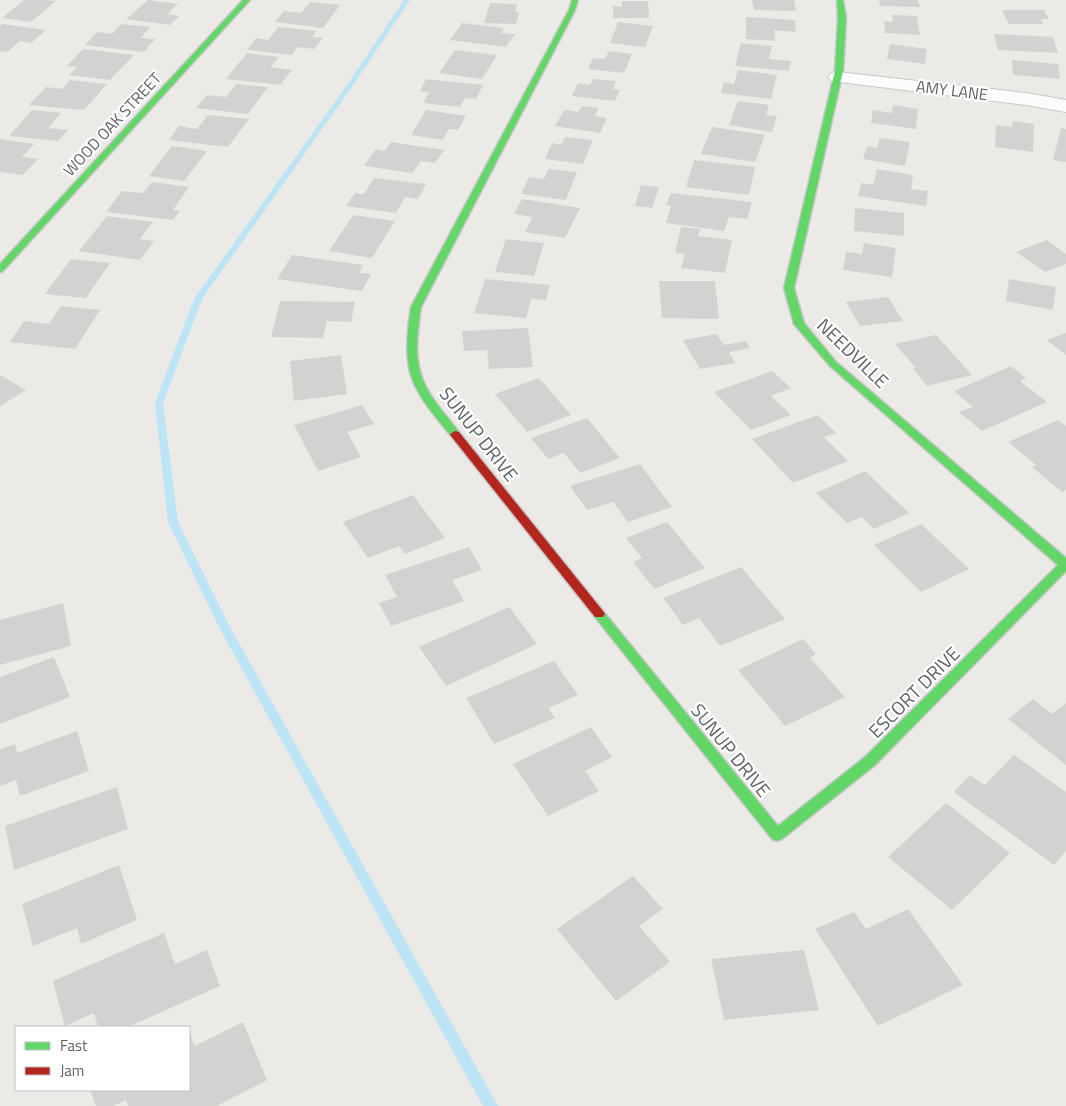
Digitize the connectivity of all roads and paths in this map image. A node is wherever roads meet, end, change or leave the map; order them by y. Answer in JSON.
{"nodes":[{"id":1,"x":247,"y":0,"type":"edge"},
{"id":2,"x":574,"y":0,"type":"edge"},
{"id":3,"x":840,"y":0,"type":"edge"},
{"id":4,"x":837,"y":77,"type":"junction"},
{"id":5,"x":1066,"y":106,"type":"edge"},
{"id":6,"x":0,"y":269,"type":"edge"},
{"id":7,"x":1066,"y":564,"type":"edge"},
{"id":8,"x":777,"y":835,"type":"joint"}],
"edges":[{"from":1,"to":6,"type":"street","name":"WOOD OAK STREET"},
{"from":2,"to":8,"type":"street","name":"SUNUP DRIVE"},
{"from":3,"to":4,"type":"street","name":"NEEDVILLE"},
{"from":4,"to":5,"type":"street","name":"AMY LANE"},
{"from":4,"to":7,"type":"street","name":"NEEDVILLE"},
{"from":7,"to":8,"type":"street","name":"ESCORT DRIVE"}]}
